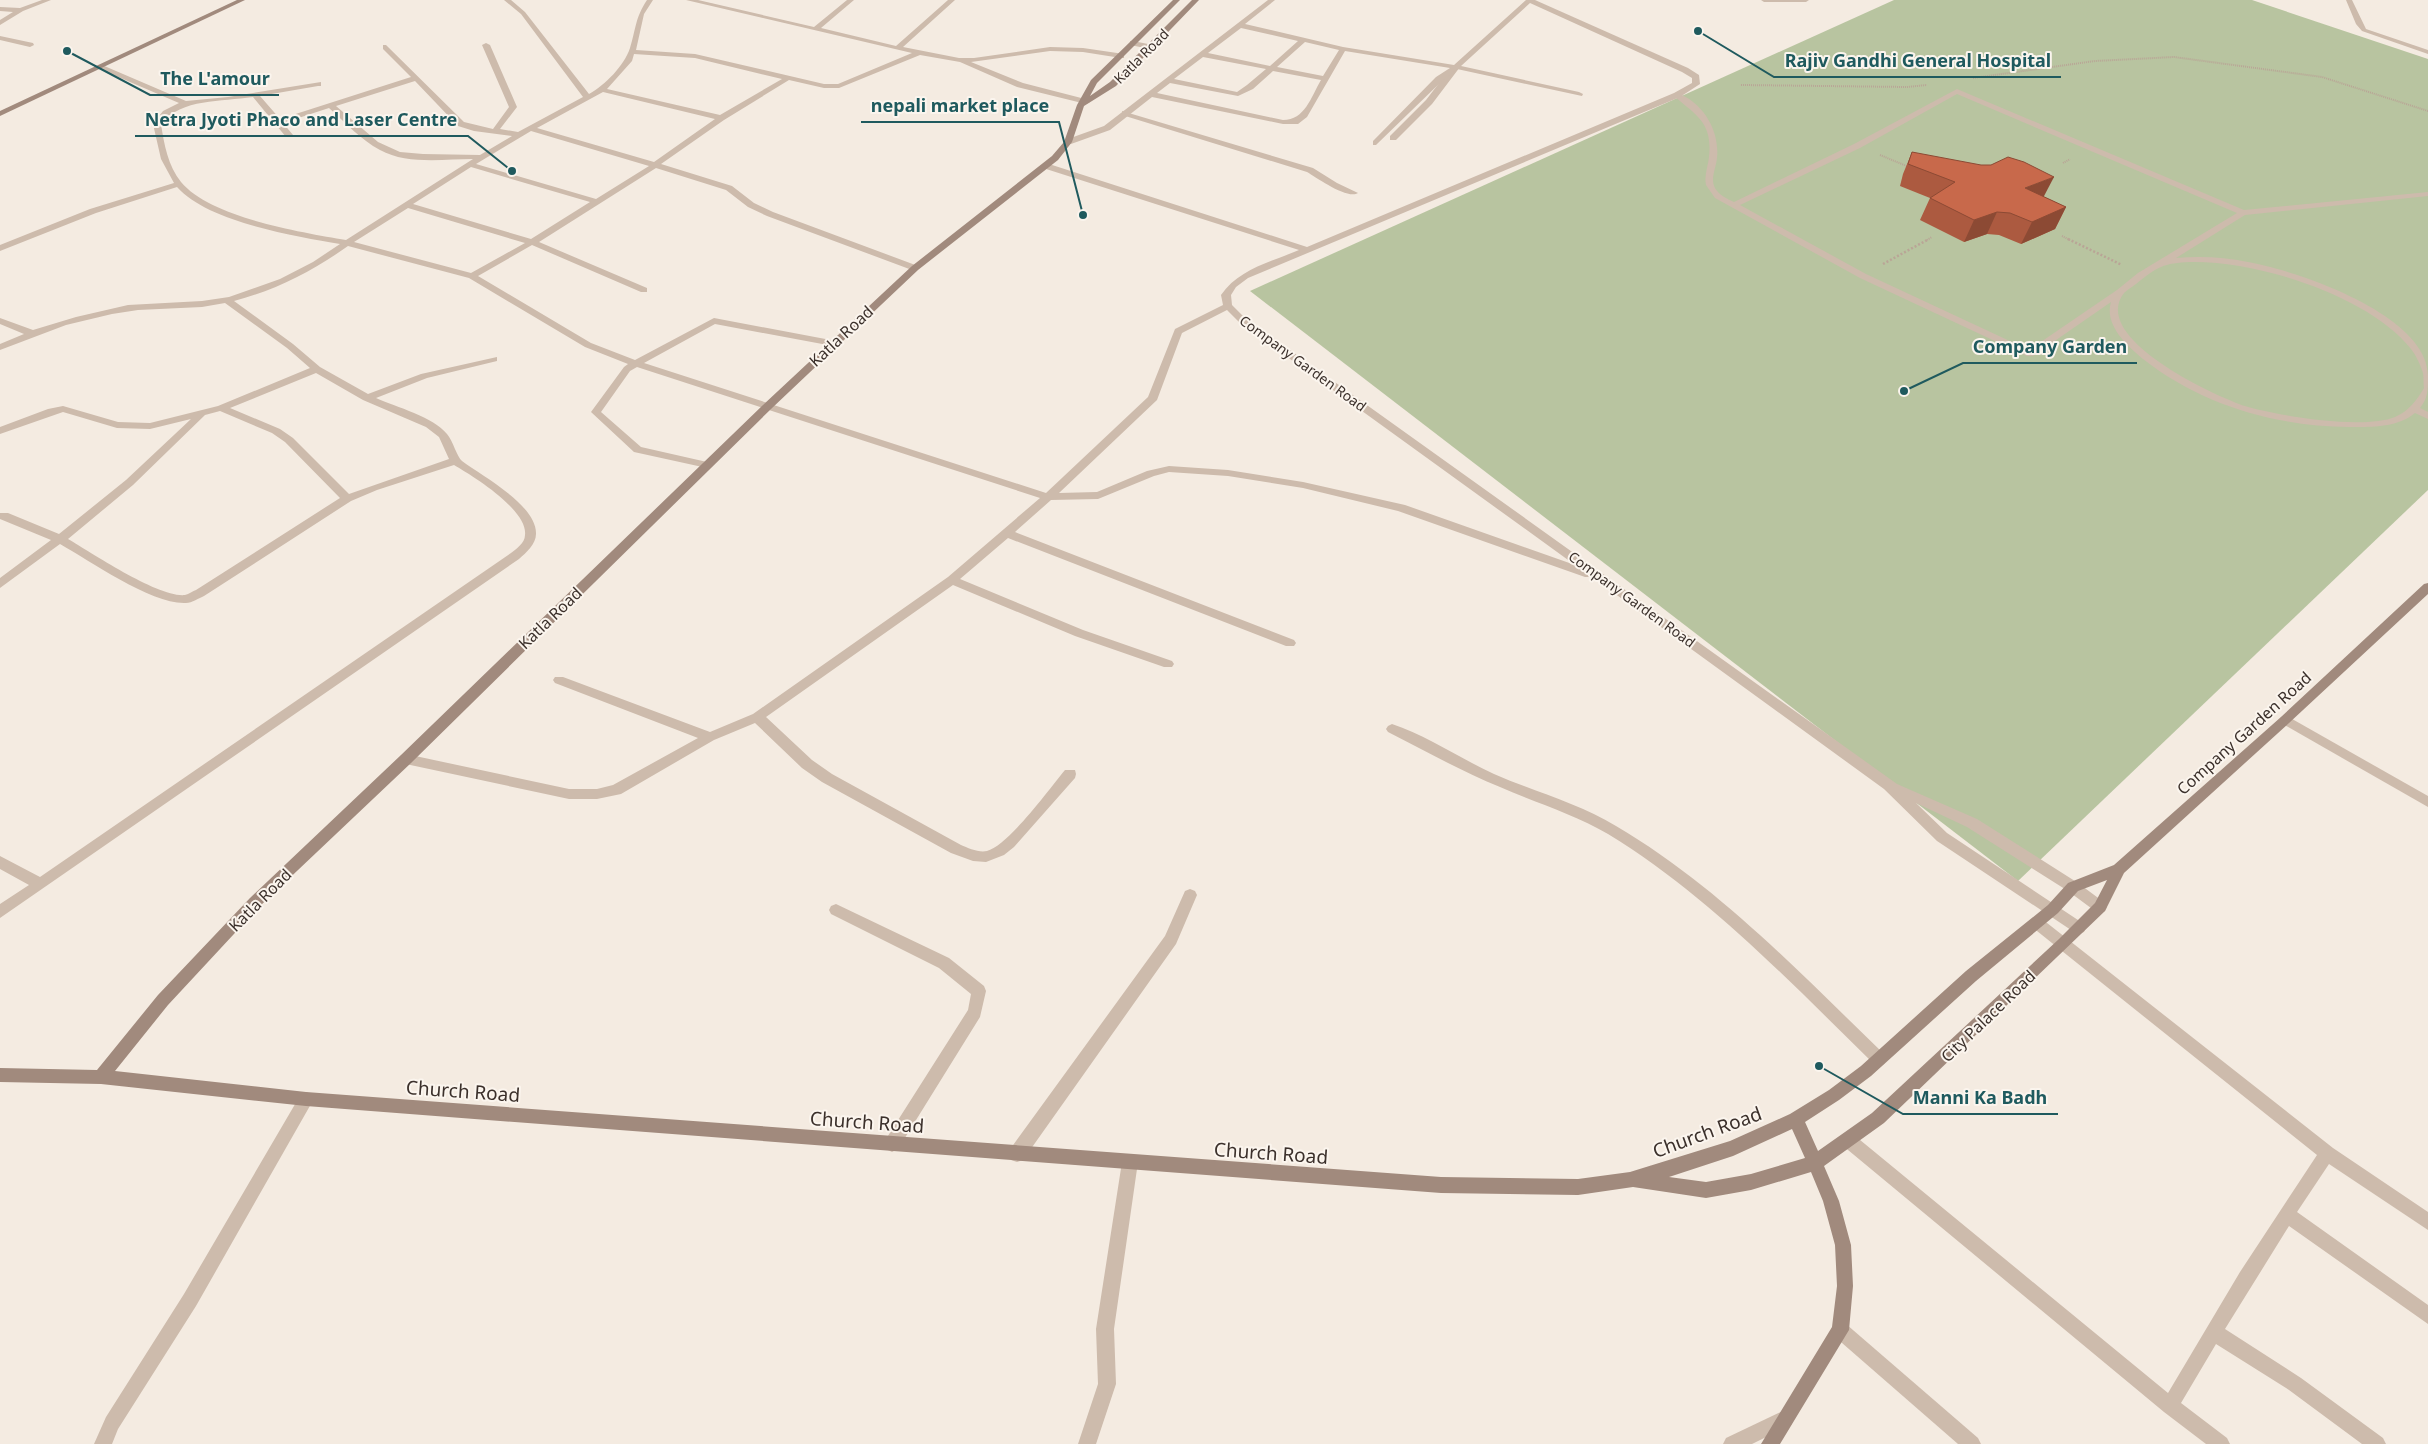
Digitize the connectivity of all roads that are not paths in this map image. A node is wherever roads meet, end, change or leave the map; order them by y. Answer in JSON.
{"nodes":[{"id":1,"x":48,"y":0,"type":"edge"},
{"id":2,"x":227,"y":0,"type":"edge"},
{"id":3,"x":242,"y":0,"type":"edge"},
{"id":4,"x":507,"y":0,"type":"edge"},
{"id":5,"x":650,"y":0,"type":"edge"},
{"id":6,"x":689,"y":0,"type":"edge"},
{"id":7,"x":852,"y":0,"type":"edge"},
{"id":8,"x":952,"y":0,"type":"edge"},
{"id":9,"x":1177,"y":0,"type":"edge"},
{"id":10,"x":1196,"y":0,"type":"edge"},
{"id":11,"x":1272,"y":0,"type":"edge"},
{"id":12,"x":1530,"y":0,"type":"edge"},
{"id":13,"x":1764,"y":0,"type":"edge"},
{"id":14,"x":1806,"y":0,"type":"edge"},
{"id":15,"x":2349,"y":0,"type":"edge"},
{"id":16,"x":0,"y":9,"type":"edge"},
{"id":17,"x":21,"y":10,"type":"junction"},
{"id":18,"x":0,"y":23,"type":"edge"},
{"id":19,"x":1238,"y":25,"type":"junction"},
{"id":20,"x":817,"y":28,"type":"junction"},
{"id":21,"x":0,"y":38,"type":"edge"},
{"id":22,"x":1302,"y":41,"type":"junction"},
{"id":23,"x":1133,"y":43,"type":"junction"},
{"id":24,"x":30,"y":45,"type":"dead end"},
{"id":25,"x":486,"y":45,"type":"dead end"},
{"id":26,"x":386,"y":47,"type":"dead end"},
{"id":27,"x":899,"y":47,"type":"junction"},
{"id":28,"x":1150,"y":47,"type":"junction"},
{"id":29,"x":1343,"y":49,"type":"junction"},
{"id":30,"x":632,"y":52,"type":"junction"},
{"id":31,"x":2428,"y":52,"type":"edge"},
{"id":32,"x":919,"y":53,"type":"junction"},
{"id":33,"x":1200,"y":54,"type":"junction"},
{"id":34,"x":1121,"y":56,"type":"junction"},
{"id":35,"x":959,"y":60,"type":"junction"},
{"id":36,"x":99,"y":67,"type":"junction"},
{"id":37,"x":1456,"y":67,"type":"junction"},
{"id":38,"x":1271,"y":68,"type":"junction"},
{"id":39,"x":416,"y":78,"type":"junction"},
{"id":40,"x":788,"y":78,"type":"junction"},
{"id":41,"x":1325,"y":79,"type":"junction"},
{"id":42,"x":1167,"y":80,"type":"junction"},
{"id":43,"x":318,"y":84,"type":"dead end"},
{"id":44,"x":602,"y":90,"type":"junction"},
{"id":45,"x":1150,"y":94,"type":"junction"},
{"id":46,"x":1579,"y":94,"type":"dead end"},
{"id":47,"x":254,"y":95,"type":"junction"},
{"id":48,"x":1677,"y":95,"type":"junction"},
{"id":49,"x":588,"y":98,"type":"junction"},
{"id":50,"x":1084,"y":102,"type":"junction"},
{"id":51,"x":185,"y":103,"type":"junction"},
{"id":52,"x":0,"y":106,"type":"edge"},
{"id":53,"x":331,"y":106,"type":"junction"},
{"id":54,"x":1125,"y":113,"type":"junction"},
{"id":55,"x":0,"y":114,"type":"edge"},
{"id":56,"x":721,"y":118,"type":"junction"},
{"id":57,"x":279,"y":122,"type":"junction"},
{"id":58,"x":532,"y":129,"type":"junction"},
{"id":59,"x":496,"y":130,"type":"junction"},
{"id":60,"x":289,"y":135,"type":"dead end"},
{"id":61,"x":520,"y":135,"type":"junction"},
{"id":62,"x":1393,"y":138,"type":"dead end"},
{"id":63,"x":1068,"y":142,"type":"junction"},
{"id":64,"x":1376,"y":143,"type":"dead end"},
{"id":65,"x":483,"y":157,"type":"junction"},
{"id":66,"x":471,"y":165,"type":"junction"},
{"id":67,"x":655,"y":165,"type":"junction"},
{"id":68,"x":1046,"y":166,"type":"junction"},
{"id":69,"x":179,"y":184,"type":"junction"},
{"id":70,"x":1354,"y":193,"type":"dead end"},
{"id":71,"x":2428,"y":194,"type":"edge"},
{"id":72,"x":594,"y":201,"type":"junction"},
{"id":73,"x":407,"y":205,"type":"junction"},
{"id":74,"x":1734,"y":205,"type":"junction"},
{"id":75,"x":2243,"y":213,"type":"junction"},
{"id":76,"x":532,"y":242,"type":"junction"},
{"id":77,"x":347,"y":243,"type":"junction"},
{"id":78,"x":0,"y":248,"type":"edge"},
{"id":79,"x":1307,"y":250,"type":"junction"},
{"id":80,"x":2164,"y":262,"type":"junction"},
{"id":81,"x":915,"y":268,"type":"junction"},
{"id":82,"x":472,"y":276,"type":"junction"},
{"id":83,"x":644,"y":290,"type":"dead end"},
{"id":84,"x":2120,"y":292,"type":"junction"},
{"id":85,"x":226,"y":300,"type":"junction"},
{"id":86,"x":1228,"y":306,"type":"junction"},
{"id":87,"x":0,"y":321,"type":"edge"},
{"id":88,"x":31,"y":334,"type":"junction"},
{"id":89,"x":833,"y":344,"type":"junction"},
{"id":90,"x":0,"y":347,"type":"edge"},
{"id":91,"x":494,"y":359,"type":"dead end"},
{"id":92,"x":636,"y":364,"type":"junction"},
{"id":93,"x":317,"y":368,"type":"junction"},
{"id":94,"x":2428,"y":386,"type":"edge"},
{"id":95,"x":2428,"y":390,"type":"edge"},
{"id":96,"x":367,"y":398,"type":"junction"},
{"id":97,"x":767,"y":407,"type":"junction"},
{"id":98,"x":221,"y":408,"type":"junction"},
{"id":99,"x":2414,"y":410,"type":"junction"},
{"id":100,"x":201,"y":414,"type":"junction"},
{"id":101,"x":2428,"y":416,"type":"edge"},
{"id":102,"x":0,"y":431,"type":"edge"},
{"id":103,"x":455,"y":461,"type":"junction"},
{"id":104,"x":707,"y":465,"type":"junction"},
{"id":105,"x":1048,"y":497,"type":"junction"},
{"id":106,"x":347,"y":499,"type":"junction"},
{"id":107,"x":4,"y":516,"type":"dead end"},
{"id":108,"x":1007,"y":534,"type":"junction"},
{"id":109,"x":60,"y":539,"type":"junction"},
{"id":110,"x":1602,"y":578,"type":"junction"},
{"id":111,"x":952,"y":580,"type":"junction"},
{"id":112,"x":0,"y":584,"type":"edge"},
{"id":113,"x":2428,"y":587,"type":"edge"},
{"id":114,"x":1290,"y":643,"type":"dead end"},
{"id":115,"x":1168,"y":664,"type":"dead end"},
{"id":116,"x":559,"y":680,"type":"dead end"},
{"id":117,"x":757,"y":716,"type":"junction"},
{"id":118,"x":2285,"y":720,"type":"junction"},
{"id":119,"x":1392,"y":729,"type":"dead end"},
{"id":120,"x":710,"y":737,"type":"junction"},
{"id":121,"x":406,"y":759,"type":"junction"},
{"id":122,"x":1070,"y":774,"type":"dead end"},
{"id":123,"x":1889,"y":785,"type":"junction"},
{"id":124,"x":2428,"y":802,"type":"edge"},
{"id":125,"x":0,"y":862,"type":"edge"},
{"id":126,"x":2119,"y":869,"type":"junction"},
{"id":127,"x":40,"y":884,"type":"junction"},
{"id":128,"x":2073,"y":887,"type":"junction"},
{"id":129,"x":1190,"y":895,"type":"dead end"},
{"id":130,"x":2100,"y":908,"type":"junction"},
{"id":131,"x":2053,"y":909,"type":"junction"},
{"id":132,"x":836,"y":910,"type":"dead end"},
{"id":133,"x":0,"y":912,"type":"edge"},
{"id":134,"x":2036,"y":922,"type":"junction"},
{"id":135,"x":2079,"y":928,"type":"junction"},
{"id":136,"x":2064,"y":943,"type":"junction"},
{"id":137,"x":1879,"y":1060,"type":"junction"},
{"id":138,"x":0,"y":1075,"type":"edge"},
{"id":139,"x":101,"y":1076,"type":"junction"},
{"id":140,"x":306,"y":1100,"type":"junction"},
{"id":141,"x":1796,"y":1119,"type":"junction"},
{"id":142,"x":1848,"y":1140,"type":"junction"},
{"id":143,"x":892,"y":1144,"type":"junction"},
{"id":144,"x":1017,"y":1154,"type":"junction"},
{"id":145,"x":2327,"y":1154,"type":"junction"},
{"id":146,"x":1130,"y":1162,"type":"junction"},
{"id":147,"x":1814,"y":1163,"type":"junction"},
{"id":148,"x":1630,"y":1180,"type":"junction"},
{"id":149,"x":2286,"y":1214,"type":"junction"},
{"id":150,"x":2428,"y":1222,"type":"edge"},
{"id":151,"x":2428,"y":1315,"type":"edge"},
{"id":152,"x":1840,"y":1330,"type":"junction"},
{"id":153,"x":2212,"y":1332,"type":"junction"},
{"id":154,"x":2170,"y":1406,"type":"junction"},
{"id":155,"x":1785,"y":1419,"type":"junction"},
{"id":156,"x":103,"y":1444,"type":"edge"},
{"id":157,"x":1087,"y":1444,"type":"edge"},
{"id":158,"x":1732,"y":1444,"type":"edge"},
{"id":159,"x":1770,"y":1444,"type":"edge"},
{"id":160,"x":1972,"y":1444,"type":"edge"},
{"id":161,"x":2221,"y":1444,"type":"edge"},
{"id":162,"x":2377,"y":1444,"type":"edge"}],
"edges":[{"from":1,"to":17,"type":"street"},
{"from":2,"to":52,"type":"main road"},
{"from":3,"to":36,"type":"main road"},
{"from":4,"to":49,"type":"street"},
{"from":5,"to":30,"type":"street"},
{"from":6,"to":20,"type":"street"},
{"from":7,"to":20,"type":"street"},
{"from":8,"to":27,"type":"street"},
{"from":9,"to":23,"type":"main road","name":"Katla Road"},
{"from":10,"to":28,"type":"main road","name":"Katla Road"},
{"from":11,"to":19,"type":"street"},
{"from":12,"to":37,"type":"street"},
{"from":12,"to":48,"type":"street","name":"Company Garden Road"},
{"from":13,"to":14,"type":"street"},
{"from":15,"to":31,"type":"street"},
{"from":16,"to":17,"type":"street"},
{"from":17,"to":18,"type":"street"},
{"from":19,"to":22,"type":"street"},
{"from":19,"to":33,"type":"street"},
{"from":20,"to":27,"type":"street"},
{"from":21,"to":24,"type":"street"},
{"from":22,"to":29,"type":"street"},
{"from":22,"to":38,"type":"street"},
{"from":23,"to":28,"type":"street"},
{"from":23,"to":34,"type":"main road","name":"Katla Road"},
{"from":25,"to":59,"type":"street"},
{"from":26,"to":39,"type":"street"},
{"from":27,"to":32,"type":"street"},
{"from":28,"to":50,"type":"main road","name":"Katla Road"},
{"from":29,"to":37,"type":"street"},
{"from":29,"to":41,"type":"street"},
{"from":30,"to":40,"type":"street"},
{"from":30,"to":44,"type":"street"},
{"from":32,"to":35,"type":"street"},
{"from":32,"to":40,"type":"street"},
{"from":33,"to":38,"type":"street"},
{"from":33,"to":42,"type":"street"},
{"from":34,"to":35,"type":"street"},
{"from":34,"to":50,"type":"main road","name":"Katla Road"},
{"from":35,"to":50,"type":"street"},
{"from":36,"to":51,"type":"street"},
{"from":36,"to":55,"type":"main road"},
{"from":37,"to":46,"type":"street"},
{"from":37,"to":62,"type":"street"},
{"from":37,"to":64,"type":"street"},
{"from":38,"to":41,"type":"street"},
{"from":38,"to":42,"type":"street"},
{"from":39,"to":53,"type":"street"},
{"from":39,"to":59,"type":"street"},
{"from":40,"to":56,"type":"street"},
{"from":41,"to":45,"type":"street"},
{"from":42,"to":45,"type":"street"},
{"from":43,"to":47,"type":"street"},
{"from":44,"to":49,"type":"street"},
{"from":44,"to":56,"type":"street"},
{"from":45,"to":54,"type":"street"},
{"from":47,"to":51,"type":"street"},
{"from":47,"to":57,"type":"street"},
{"from":48,"to":74,"type":"street"},
{"from":48,"to":79,"type":"street","name":"Company Garden Road"},
{"from":49,"to":58,"type":"street"},
{"from":50,"to":63,"type":"main road","name":"Katla Road"},
{"from":51,"to":69,"type":"street"},
{"from":53,"to":57,"type":"street"},
{"from":53,"to":65,"type":"street"},
{"from":54,"to":63,"type":"street"},
{"from":54,"to":70,"type":"street"},
{"from":56,"to":67,"type":"street"},
{"from":57,"to":60,"type":"street"},
{"from":58,"to":61,"type":"street"},
{"from":58,"to":67,"type":"street"},
{"from":59,"to":61,"type":"street"},
{"from":61,"to":65,"type":"street"},
{"from":63,"to":68,"type":"main road","name":"Katla Road"},
{"from":65,"to":66,"type":"street"},
{"from":66,"to":72,"type":"street"},
{"from":66,"to":73,"type":"street"},
{"from":67,"to":72,"type":"street"},
{"from":67,"to":81,"type":"street"},
{"from":68,"to":79,"type":"street"},
{"from":68,"to":81,"type":"main road","name":"Katla Road"},
{"from":69,"to":77,"type":"street"},
{"from":69,"to":78,"type":"street"},
{"from":71,"to":75,"type":"street"},
{"from":72,"to":76,"type":"street"},
{"from":73,"to":76,"type":"street"},
{"from":73,"to":77,"type":"street"},
{"from":74,"to":75,"type":"street"},
{"from":74,"to":84,"type":"street"},
{"from":75,"to":80,"type":"street"},
{"from":76,"to":82,"type":"street"},
{"from":76,"to":83,"type":"street"},
{"from":77,"to":82,"type":"street"},
{"from":77,"to":85,"type":"street"},
{"from":79,"to":86,"type":"street","name":"Company Garden Road"},
{"from":80,"to":84,"type":"street"},
{"from":80,"to":94,"type":"street"},
{"from":81,"to":89,"type":"main road","name":"Katla Road"},
{"from":82,"to":92,"type":"street"},
{"from":84,"to":99,"type":"street"},
{"from":85,"to":88,"type":"street"},
{"from":85,"to":93,"type":"street"},
{"from":86,"to":105,"type":"street"},
{"from":86,"to":110,"type":"street","name":"Company Garden Road"},
{"from":87,"to":88,"type":"street"},
{"from":88,"to":90,"type":"street"},
{"from":89,"to":92,"type":"street"},
{"from":89,"to":97,"type":"main road","name":"Katla Road"},
{"from":91,"to":96,"type":"street"},
{"from":92,"to":97,"type":"street"},
{"from":92,"to":104,"type":"street"},
{"from":93,"to":96,"type":"street"},
{"from":93,"to":98,"type":"street"},
{"from":95,"to":99,"type":"street"},
{"from":96,"to":103,"type":"street"},
{"from":97,"to":104,"type":"main road","name":"Katla Road"},
{"from":97,"to":105,"type":"street"},
{"from":98,"to":100,"type":"street"},
{"from":98,"to":106,"type":"street"},
{"from":99,"to":101,"type":"street"},
{"from":100,"to":102,"type":"street"},
{"from":100,"to":109,"type":"street"},
{"from":103,"to":106,"type":"street"},
{"from":103,"to":127,"type":"street"},
{"from":104,"to":121,"type":"main road","name":"Katla Road"},
{"from":105,"to":108,"type":"street"},
{"from":105,"to":110,"type":"street"},
{"from":106,"to":109,"type":"street"},
{"from":107,"to":109,"type":"street"},
{"from":108,"to":111,"type":"street"},
{"from":108,"to":114,"type":"street"},
{"from":109,"to":112,"type":"street"},
{"from":110,"to":123,"type":"street","name":"Company Garden Road"},
{"from":111,"to":115,"type":"street"},
{"from":111,"to":117,"type":"street"},
{"from":113,"to":118,"type":"main road","name":"Company Garden Road"},
{"from":116,"to":120,"type":"street"},
{"from":117,"to":120,"type":"street"},
{"from":117,"to":122,"type":"street"},
{"from":118,"to":124,"type":"street"},
{"from":118,"to":126,"type":"main road","name":"Company Garden Road"},
{"from":119,"to":137,"type":"street"},
{"from":120,"to":121,"type":"street"},
{"from":121,"to":139,"type":"main road","name":"Katla Road"},
{"from":123,"to":128,"type":"street","name":"Company Garden Road"},
{"from":123,"to":131,"type":"street","name":"Company Garden Road"},
{"from":125,"to":127,"type":"street"},
{"from":126,"to":128,"type":"main road","name":"Company Garden Road"},
{"from":126,"to":130,"type":"main road","name":"City Palace Road"},
{"from":127,"to":133,"type":"street"},
{"from":128,"to":130,"type":"street","name":"Company Garden Road"},
{"from":128,"to":131,"type":"main road","name":"Company Garden Road"},
{"from":129,"to":144,"type":"street"},
{"from":130,"to":135,"type":"main road","name":"City Palace Road"},
{"from":131,"to":134,"type":"main road"},
{"from":131,"to":135,"type":"street","name":"Company Garden Road"},
{"from":132,"to":143,"type":"street"},
{"from":134,"to":136,"type":"street"},
{"from":134,"to":137,"type":"main road"},
{"from":135,"to":136,"type":"main road","name":"City Palace Road"},
{"from":136,"to":142,"type":"main road","name":"City Palace Road"},
{"from":136,"to":145,"type":"street"},
{"from":137,"to":141,"type":"main road"},
{"from":138,"to":139,"type":"main road"},
{"from":139,"to":140,"type":"main road","name":"Church Road"},
{"from":140,"to":143,"type":"main road","name":"Church Road"},
{"from":140,"to":156,"type":"street"},
{"from":141,"to":147,"type":"main road"},
{"from":141,"to":148,"type":"main road","name":"Church Road"},
{"from":142,"to":147,"type":"main road","name":"City Palace Road"},
{"from":142,"to":154,"type":"street"},
{"from":143,"to":144,"type":"main road","name":"Church Road"},
{"from":144,"to":146,"type":"main road","name":"Church Road"},
{"from":145,"to":149,"type":"street"},
{"from":145,"to":150,"type":"street"},
{"from":146,"to":148,"type":"main road","name":"Church Road"},
{"from":146,"to":157,"type":"street"},
{"from":147,"to":148,"type":"main road","name":"Church Road"},
{"from":147,"to":152,"type":"main road"},
{"from":149,"to":151,"type":"street"},
{"from":149,"to":153,"type":"street"},
{"from":152,"to":155,"type":"main road"},
{"from":152,"to":160,"type":"street"},
{"from":153,"to":154,"type":"street"},
{"from":153,"to":162,"type":"street"},
{"from":154,"to":161,"type":"street"},
{"from":155,"to":158,"type":"street"},
{"from":155,"to":159,"type":"main road"}]}
